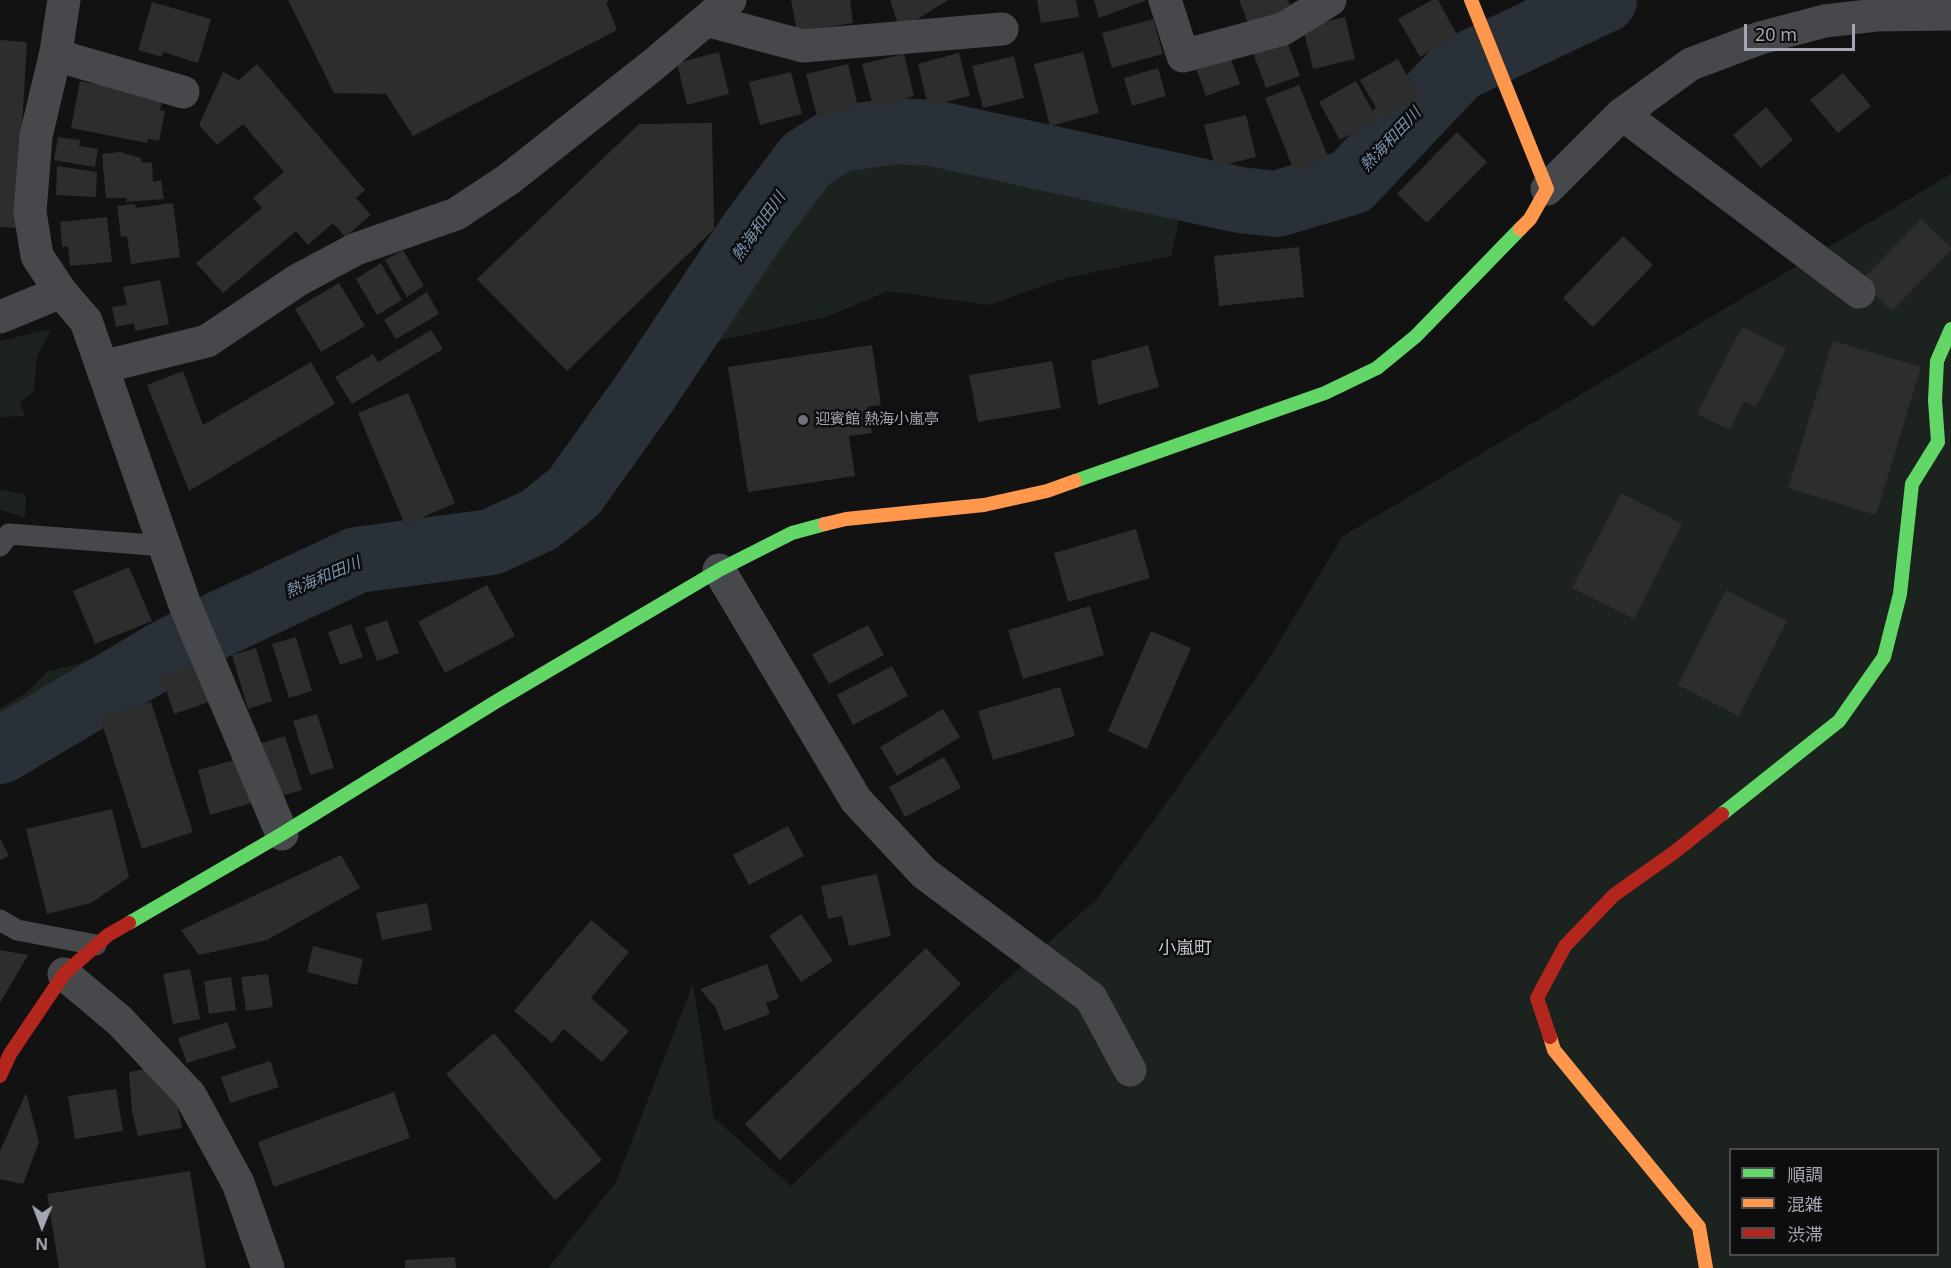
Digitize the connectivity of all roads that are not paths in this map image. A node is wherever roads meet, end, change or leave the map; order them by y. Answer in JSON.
{"nodes":[{"id":1,"x":64,"y":0,"type":"edge"},
{"id":2,"x":1165,"y":0,"type":"edge"},
{"id":3,"x":1330,"y":0,"type":"edge"},
{"id":4,"x":1471,"y":0,"type":"edge"},
{"id":5,"x":718,"y":10,"type":"edge"},
{"id":6,"x":1827,"y":10,"type":"edge"},
{"id":7,"x":1951,"y":14,"type":"edge"},
{"id":8,"x":1002,"y":29,"type":"dead end"},
{"id":9,"x":55,"y":56,"type":"junction"},
{"id":10,"x":183,"y":92,"type":"dead end"},
{"id":11,"x":1622,"y":114,"type":"junction"},
{"id":12,"x":1547,"y":189,"type":"junction"},
{"id":13,"x":61,"y":292,"type":"junction"},
{"id":14,"x":1859,"y":292,"type":"dead end"},
{"id":15,"x":0,"y":317,"type":"edge"},
{"id":16,"x":1951,"y":329,"type":"edge"},
{"id":17,"x":102,"y":367,"type":"junction"},
{"id":18,"x":1944,"y":447,"type":"edge"},
{"id":19,"x":0,"y":546,"type":"edge"},
{"id":20,"x":165,"y":546,"type":"junction"},
{"id":21,"x":719,"y":570,"type":"junction"},
{"id":22,"x":282,"y":834,"type":"junction"},
{"id":23,"x":0,"y":920,"type":"edge"},
{"id":24,"x":96,"y":945,"type":"junction"},
{"id":25,"x":64,"y":974,"type":"junction"},
{"id":26,"x":1130,"y":1070,"type":"dead end"},
{"id":27,"x":0,"y":1076,"type":"edge"},
{"id":28,"x":268,"y":1268,"type":"edge"},
{"id":29,"x":1706,"y":1268,"type":"edge"}],
"edges":[{"from":1,"to":9,"type":"street"},
{"from":2,"to":3,"type":"street"},
{"from":4,"to":12,"type":"street"},
{"from":5,"to":8,"type":"street"},
{"from":5,"to":17,"type":"street"},
{"from":6,"to":7,"type":"street"},
{"from":6,"to":11,"type":"street"},
{"from":9,"to":10,"type":"street"},
{"from":9,"to":13,"type":"street"},
{"from":11,"to":12,"type":"street"},
{"from":11,"to":14,"type":"street"},
{"from":12,"to":21,"type":"street"},
{"from":13,"to":15,"type":"street"},
{"from":13,"to":17,"type":"street"},
{"from":16,"to":18,"type":"street"},
{"from":17,"to":20,"type":"street"},
{"from":18,"to":29,"type":"street"},
{"from":19,"to":20,"type":"lane"},
{"from":20,"to":22,"type":"street"},
{"from":21,"to":22,"type":"street"},
{"from":21,"to":26,"type":"street"},
{"from":22,"to":24,"type":"street"},
{"from":23,"to":24,"type":"lane"},
{"from":24,"to":25,"type":"street"},
{"from":25,"to":27,"type":"street"},
{"from":25,"to":28,"type":"street"}]}
